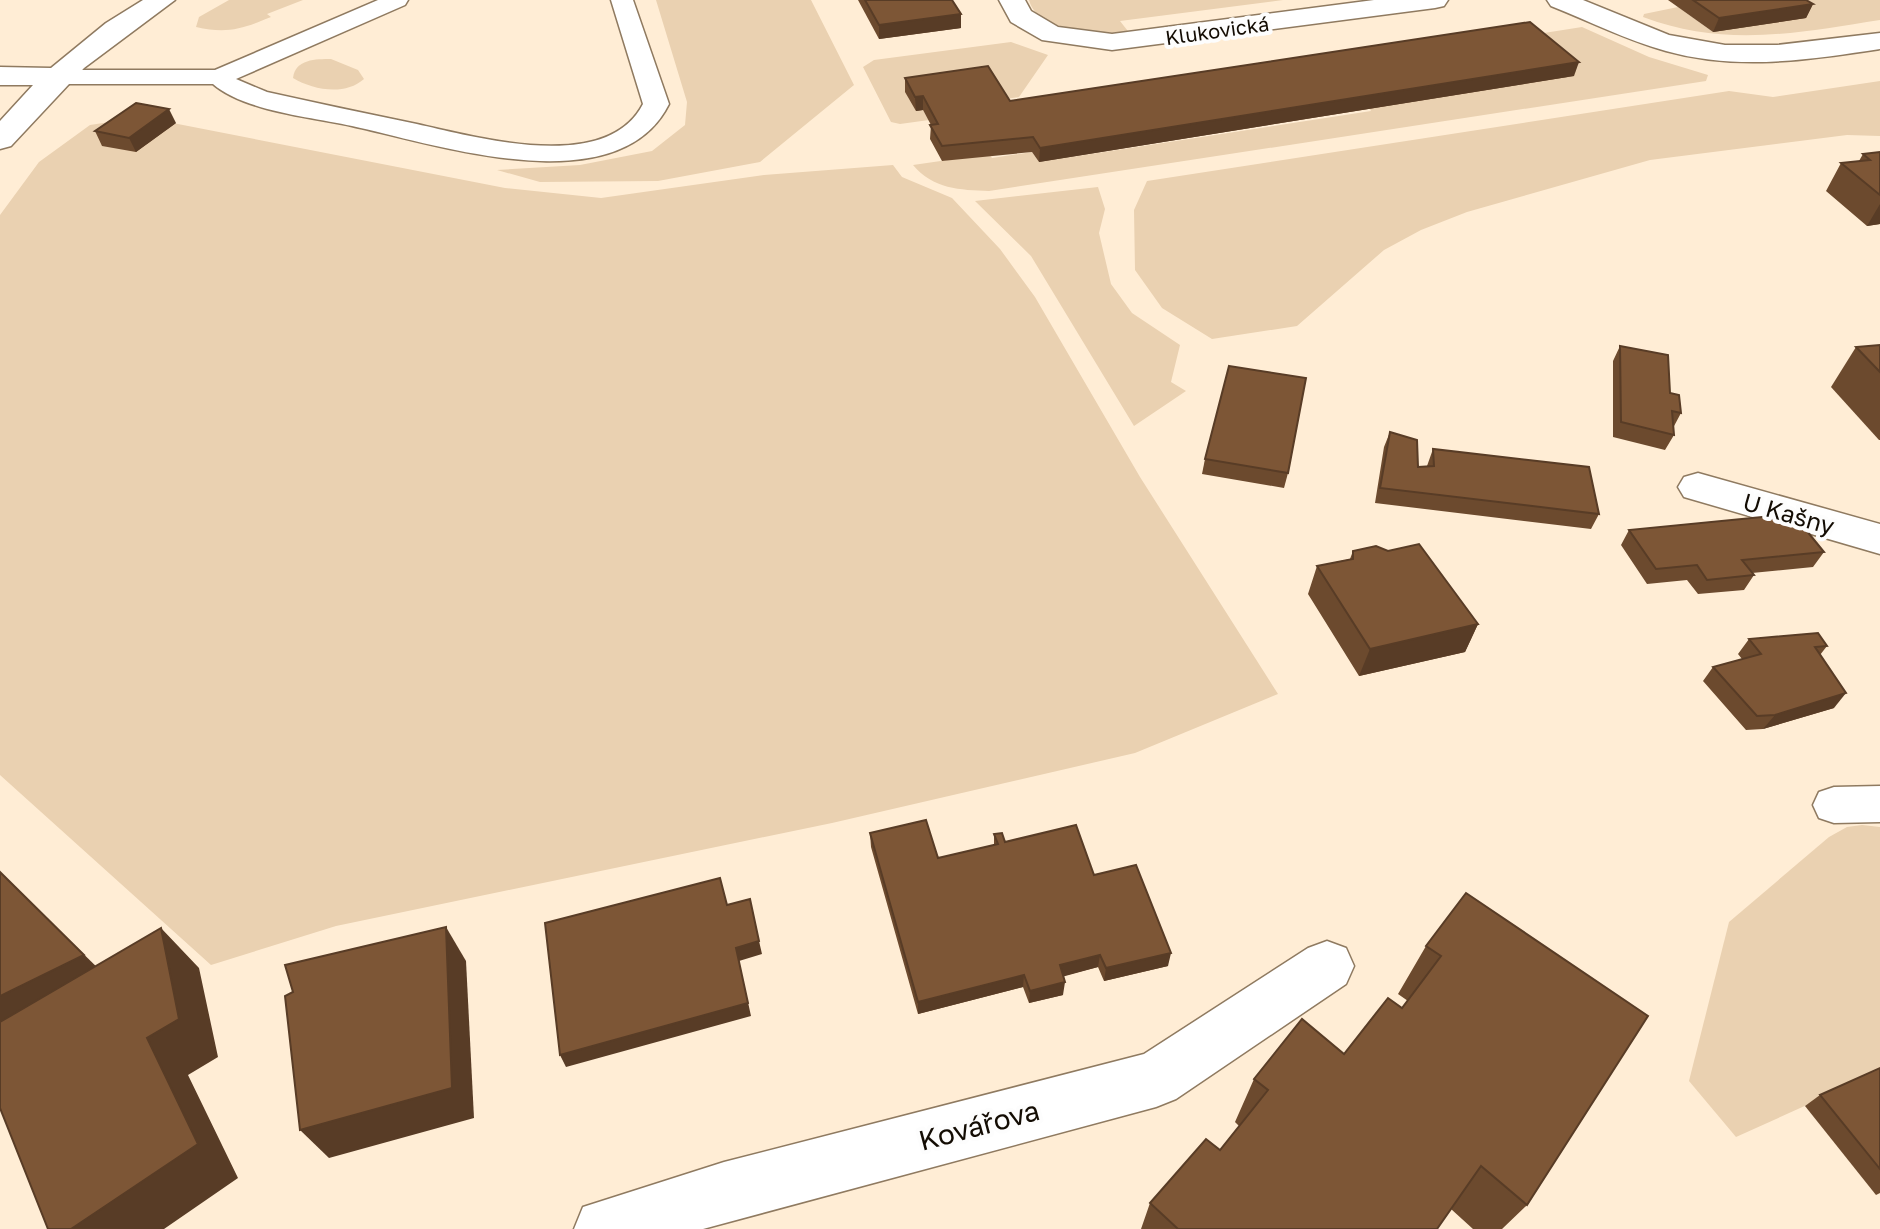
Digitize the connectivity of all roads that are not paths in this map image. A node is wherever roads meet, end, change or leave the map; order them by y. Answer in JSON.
{"nodes":[{"id":1,"x":162,"y":0,"type":"edge"},
{"id":2,"x":397,"y":0,"type":"edge"},
{"id":3,"x":622,"y":0,"type":"edge"},
{"id":4,"x":1012,"y":0,"type":"edge"},
{"id":5,"x":1435,"y":0,"type":"edge"},
{"id":6,"x":1560,"y":0,"type":"edge"},
{"id":7,"x":1880,"y":41,"type":"edge"},
{"id":8,"x":0,"y":76,"type":"edge"},
{"id":9,"x":56,"y":77,"type":"junction"},
{"id":10,"x":219,"y":77,"type":"junction"},
{"id":11,"x":0,"y":140,"type":"edge"},
{"id":12,"x":1698,"y":487,"type":"dead end"},
{"id":13,"x":1880,"y":539,"type":"edge"},
{"id":14,"x":1880,"y":804,"type":"edge"},
{"id":15,"x":1834,"y":805,"type":"dead end"},
{"id":16,"x":1327,"y":966,"type":"dead end"},
{"id":17,"x":605,"y":1229,"type":"edge"}],
"edges":[{"from":1,"to":9,"type":"street"},
{"from":2,"to":10,"type":"lane"},
{"from":3,"to":10,"type":"lane"},
{"from":4,"to":5,"type":"street","name":"Klukovická"},
{"from":6,"to":7,"type":"street"},
{"from":8,"to":9,"type":"street"},
{"from":9,"to":10,"type":"lane"},
{"from":9,"to":11,"type":"street"},
{"from":12,"to":13,"type":"street","name":"U Kašny"},
{"from":14,"to":15,"type":"lane"},
{"from":16,"to":17,"type":"street","name":"Kovářova"}]}
